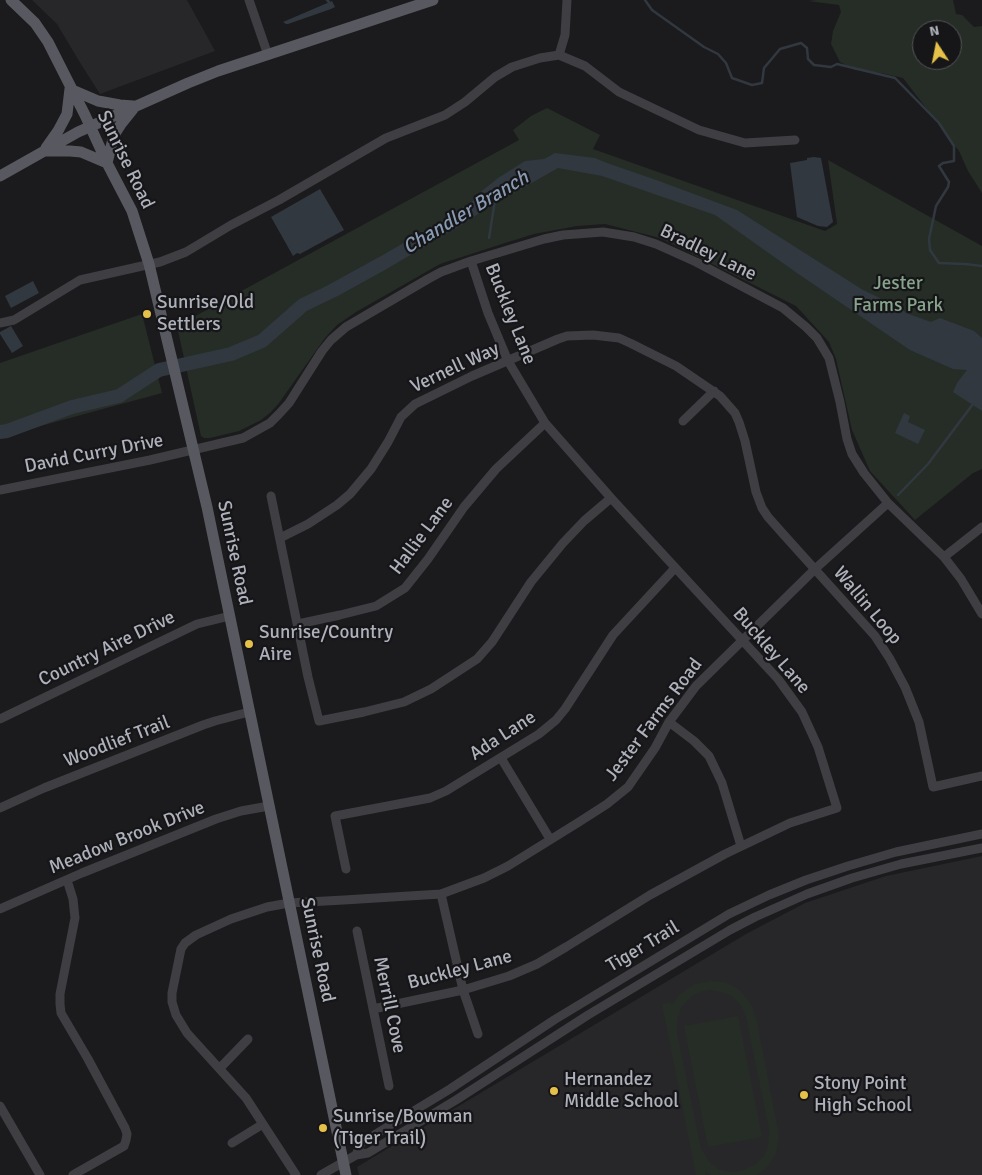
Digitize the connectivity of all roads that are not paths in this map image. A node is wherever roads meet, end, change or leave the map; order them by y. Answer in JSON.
{"nodes":[{"id":1,"x":11,"y":0,"type":"edge"},
{"id":2,"x":249,"y":0,"type":"edge"},
{"id":3,"x":433,"y":0,"type":"edge"},
{"id":4,"x":567,"y":0,"type":"edge"},
{"id":5,"x":268,"y":55,"type":"junction"},
{"id":6,"x":559,"y":55,"type":"junction"},
{"id":7,"x":70,"y":89,"type":"junction"},
{"id":8,"x":135,"y":106,"type":"junction"},
{"id":9,"x":90,"y":127,"type":"junction"},
{"id":10,"x":795,"y":140,"type":"dead end"},
{"id":11,"x":43,"y":151,"type":"junction"},
{"id":12,"x":107,"y":163,"type":"junction"},
{"id":13,"x":0,"y":176,"type":"edge"},
{"id":14,"x":471,"y":261,"type":"junction"},
{"id":15,"x":149,"y":264,"type":"junction"},
{"id":16,"x":0,"y":323,"type":"edge"},
{"id":17,"x":508,"y":361,"type":"junction"},
{"id":18,"x":714,"y":391,"type":"junction"},
{"id":19,"x":683,"y":421,"type":"dead end"},
{"id":20,"x":545,"y":423,"type":"junction"},
{"id":21,"x":194,"y":450,"type":"junction"},
{"id":22,"x":0,"y":490,"type":"edge"},
{"id":23,"x":271,"y":496,"type":"dead end"},
{"id":24,"x":611,"y":498,"type":"junction"},
{"id":25,"x":888,"y":503,"type":"junction"},
{"id":26,"x":982,"y":527,"type":"edge"},
{"id":27,"x":280,"y":538,"type":"junction"},
{"id":28,"x":944,"y":557,"type":"junction"},
{"id":29,"x":675,"y":568,"type":"junction"},
{"id":30,"x":815,"y":569,"type":"junction"},
{"id":31,"x":982,"y":614,"type":"edge"},
{"id":32,"x":230,"y":616,"type":"junction"},
{"id":33,"x":298,"y":624,"type":"junction"},
{"id":34,"x":742,"y":640,"type":"junction"},
{"id":35,"x":249,"y":712,"type":"junction"},
{"id":36,"x":0,"y":719,"type":"edge"},
{"id":37,"x":669,"y":722,"type":"junction"},
{"id":38,"x":501,"y":758,"type":"junction"},
{"id":39,"x":982,"y":776,"type":"edge"},
{"id":40,"x":269,"y":806,"type":"junction"},
{"id":41,"x":0,"y":808,"type":"edge"},
{"id":42,"x":982,"y":834,"type":"edge"},
{"id":43,"x":550,"y":840,"type":"junction"},
{"id":44,"x":741,"y":846,"type":"junction"},
{"id":45,"x":982,"y":848,"type":"edge"},
{"id":46,"x":346,"y":869,"type":"dead end"},
{"id":47,"x":67,"y":880,"type":"junction"},
{"id":48,"x":441,"y":894,"type":"junction"},
{"id":49,"x":289,"y":902,"type":"junction"},
{"id":50,"x":0,"y":909,"type":"edge"},
{"id":51,"x":357,"y":932,"type":"dead end"},
{"id":52,"x":463,"y":990,"type":"junction"},
{"id":53,"x":373,"y":1009,"type":"junction"},
{"id":54,"x":478,"y":1034,"type":"dead end"},
{"id":55,"x":248,"y":1039,"type":"dead end"},
{"id":56,"x":220,"y":1068,"type":"junction"},
{"id":57,"x":389,"y":1086,"type":"dead end"},
{"id":58,"x":0,"y":1106,"type":"edge"},
{"id":59,"x":263,"y":1124,"type":"junction"},
{"id":60,"x":232,"y":1143,"type":"dead end"},
{"id":61,"x":356,"y":1155,"type":"junction"},
{"id":62,"x":343,"y":1162,"type":"junction"},
{"id":63,"x":40,"y":1175,"type":"edge"},
{"id":64,"x":73,"y":1175,"type":"edge"},
{"id":65,"x":296,"y":1175,"type":"edge"},
{"id":66,"x":321,"y":1175,"type":"edge"},
{"id":67,"x":346,"y":1175,"type":"edge"}],
"edges":[{"from":1,"to":7,"type":"main road","name":"Sunrise Road"},
{"from":2,"to":5,"type":"street"},
{"from":3,"to":5,"type":"main road"},
{"from":4,"to":6,"type":"street"},
{"from":5,"to":8,"type":"main road"},
{"from":6,"to":10,"type":"street"},
{"from":6,"to":15,"type":"street"},
{"from":7,"to":8,"type":"main road"},
{"from":7,"to":9,"type":"main road","name":"Sunrise Road"},
{"from":7,"to":11,"type":"main road"},
{"from":8,"to":9,"type":"main road"},
{"from":8,"to":12,"type":"main road"},
{"from":9,"to":11,"type":"main road"},
{"from":9,"to":12,"type":"main road","name":"Sunrise Road"},
{"from":11,"to":12,"type":"main road"},
{"from":11,"to":13,"type":"main road"},
{"from":12,"to":15,"type":"main road","name":"Sunrise Road"},
{"from":14,"to":17,"type":"street","name":"Buckley Lane"},
{"from":14,"to":21,"type":"street","name":"Bradley Lane"},
{"from":14,"to":25,"type":"street","name":"Bradley Lane"},
{"from":15,"to":16,"type":"street"},
{"from":15,"to":21,"type":"main road","name":"Sunrise Road"},
{"from":17,"to":18,"type":"street","name":"Vernell Way"},
{"from":17,"to":20,"type":"street","name":"Buckley Lane"},
{"from":17,"to":27,"type":"street","name":"Vernell Way"},
{"from":18,"to":19,"type":"street"},
{"from":18,"to":30,"type":"street","name":"Vernell Way"},
{"from":20,"to":24,"type":"street","name":"Buckley Lane"},
{"from":20,"to":33,"type":"street","name":"Hallie Lane"},
{"from":21,"to":22,"type":"street","name":"David Curry Drive"},
{"from":21,"to":32,"type":"main road","name":"Sunrise Road"},
{"from":23,"to":27,"type":"street"},
{"from":24,"to":29,"type":"street","name":"Buckley Lane"},
{"from":24,"to":33,"type":"street"},
{"from":25,"to":28,"type":"street","name":"Bradley Lane"},
{"from":25,"to":30,"type":"street","name":"Jester Farms Road"},
{"from":26,"to":28,"type":"street"},
{"from":27,"to":33,"type":"street"},
{"from":28,"to":31,"type":"street","name":"Bradley Lane"},
{"from":29,"to":34,"type":"street","name":"Buckley Lane"},
{"from":29,"to":38,"type":"street","name":"Ada Lane"},
{"from":30,"to":34,"type":"street","name":"Jester Farms Road"},
{"from":30,"to":39,"type":"street","name":"Wallin Loop"},
{"from":32,"to":35,"type":"main road","name":"Sunrise Road"},
{"from":32,"to":36,"type":"street","name":"Country Aire Drive"},
{"from":34,"to":37,"type":"street","name":"Jester Farms Road"},
{"from":34,"to":44,"type":"street","name":"Buckley Lane"},
{"from":35,"to":40,"type":"main road","name":"Sunrise Road"},
{"from":35,"to":41,"type":"street","name":"Woodlief Trail"},
{"from":37,"to":43,"type":"street","name":"Jester Farms Road"},
{"from":37,"to":44,"type":"street"},
{"from":38,"to":43,"type":"street"},
{"from":38,"to":46,"type":"street","name":"Ada Lane"},
{"from":40,"to":47,"type":"street","name":"Meadow Brook Drive"},
{"from":40,"to":49,"type":"main road","name":"Sunrise Road"},
{"from":42,"to":61,"type":"street","name":"Tiger Trail"},
{"from":43,"to":48,"type":"street","name":"Jester Farms Road"},
{"from":44,"to":52,"type":"street","name":"Buckley Lane"},
{"from":45,"to":61,"type":"street","name":"Tiger Trail"},
{"from":47,"to":50,"type":"street","name":"Meadow Brook Drive"},
{"from":47,"to":64,"type":"street"},
{"from":48,"to":49,"type":"street","name":"Jester Farms Road"},
{"from":48,"to":52,"type":"street"},
{"from":49,"to":56,"type":"street","name":"Jester Farms Road"},
{"from":49,"to":62,"type":"main road","name":"Sunrise Road"},
{"from":51,"to":53,"type":"street","name":"Merrill Cove"},
{"from":52,"to":53,"type":"street","name":"Buckley Lane"},
{"from":52,"to":54,"type":"street"},
{"from":53,"to":57,"type":"street","name":"Merrill Cove"},
{"from":55,"to":56,"type":"street"},
{"from":56,"to":59,"type":"street","name":"Jester Farms Road"},
{"from":58,"to":63,"type":"street"},
{"from":59,"to":60,"type":"street"},
{"from":59,"to":65,"type":"street","name":"Jester Farms Road"},
{"from":61,"to":62,"type":"street","name":"Tiger Trail"},
{"from":62,"to":66,"type":"street","name":"Tiger Trail"},
{"from":62,"to":67,"type":"main road","name":"Sunrise Road"}]}
